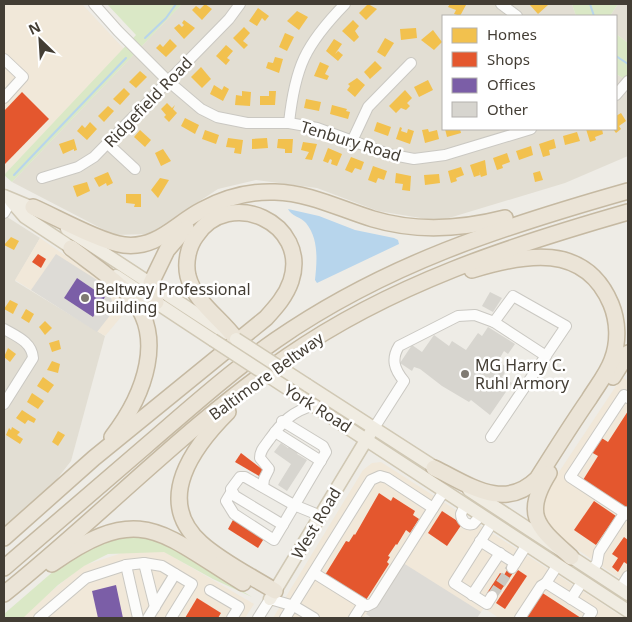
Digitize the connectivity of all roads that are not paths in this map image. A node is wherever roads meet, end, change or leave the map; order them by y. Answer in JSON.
{"nodes":[{"id":1,"x":94,"y":4,"type":"edge"},
{"id":2,"x":240,"y":4,"type":"edge"},
{"id":3,"x":345,"y":4,"type":"edge"},
{"id":4,"x":500,"y":4,"type":"edge"},
{"id":5,"x":516,"y":15,"type":"edge"},
{"id":6,"x":4,"y":59,"type":"edge"},
{"id":7,"x":411,"y":63,"type":"dead end"},
{"id":8,"x":168,"y":81,"type":"junction"},
{"id":9,"x":628,"y":81,"type":"edge"},
{"id":10,"x":617,"y":94,"type":"edge"},
{"id":11,"x":4,"y":98,"type":"edge"},
{"id":12,"x":289,"y":123,"type":"junction"},
{"id":13,"x":527,"y":130,"type":"edge"},
{"id":14,"x":353,"y":139,"type":"junction"},
{"id":15,"x":108,"y":144,"type":"junction"},
{"id":16,"x":135,"y":169,"type":"dead end"},
{"id":17,"x":42,"y":178,"type":"dead end"},
{"id":18,"x":628,"y":190,"type":"edge"},
{"id":19,"x":8,"y":198,"type":"edge"},
{"id":20,"x":223,"y":200,"type":"junction"},
{"id":21,"x":33,"y":207,"type":"junction"},
{"id":22,"x":628,"y":212,"type":"edge"},
{"id":23,"x":4,"y":213,"type":"edge"},
{"id":24,"x":71,"y":248,"type":"junction"},
{"id":25,"x":151,"y":283,"type":"junction"},
{"id":26,"x":156,"y":302,"type":"junction"},
{"id":27,"x":494,"y":322,"type":"junction"},
{"id":28,"x":337,"y":326,"type":"junction"},
{"id":29,"x":4,"y":329,"type":"edge"},
{"id":30,"x":230,"y":334,"type":"junction"},
{"id":31,"x":628,"y":353,"type":"edge"},
{"id":32,"x":289,"y":356,"type":"junction"},
{"id":33,"x":546,"y":356,"type":"junction"},
{"id":34,"x":296,"y":394,"type":"junction"},
{"id":35,"x":628,"y":398,"type":"edge"},
{"id":36,"x":4,"y":404,"type":"edge"},
{"id":37,"x":315,"y":405,"type":"junction"},
{"id":38,"x":294,"y":412,"type":"junction"},
{"id":39,"x":282,"y":421,"type":"junction"},
{"id":40,"x":275,"y":432,"type":"junction"},
{"id":41,"x":371,"y":433,"type":"junction"},
{"id":42,"x":491,"y":437,"type":"dead end"},
{"id":43,"x":94,"y":458,"type":"junction"},
{"id":44,"x":321,"y":461,"type":"junction"},
{"id":45,"x":434,"y":468,"type":"junction"},
{"id":46,"x":263,"y":487,"type":"junction"},
{"id":47,"x":444,"y":491,"type":"junction"},
{"id":48,"x":232,"y":492,"type":"junction"},
{"id":49,"x":294,"y":505,"type":"junction"},
{"id":50,"x":433,"y":508,"type":"junction"},
{"id":51,"x":504,"y":513,"type":"junction"},
{"id":52,"x":626,"y":513,"type":"edge"},
{"id":53,"x":320,"y":516,"type":"junction"},
{"id":54,"x":492,"y":523,"type":"junction"},
{"id":55,"x":283,"y":525,"type":"junction"},
{"id":56,"x":4,"y":538,"type":"edge"},
{"id":57,"x":480,"y":542,"type":"junction"},
{"id":58,"x":526,"y":546,"type":"junction"},
{"id":59,"x":500,"y":553,"type":"junction"},
{"id":60,"x":571,"y":556,"type":"junction"},
{"id":61,"x":144,"y":564,"type":"junction"},
{"id":62,"x":126,"y":566,"type":"junction"},
{"id":63,"x":557,"y":566,"type":"junction"},
{"id":64,"x":4,"y":568,"type":"edge"},
{"id":65,"x":592,"y":570,"type":"junction"},
{"id":66,"x":175,"y":574,"type":"junction"},
{"id":67,"x":314,"y":574,"type":"junction"},
{"id":68,"x":628,"y":576,"type":"edge"},
{"id":69,"x":582,"y":582,"type":"junction"},
{"id":70,"x":546,"y":583,"type":"junction"},
{"id":71,"x":210,"y":590,"type":"dead end"},
{"id":72,"x":624,"y":591,"type":"edge"},
{"id":73,"x":4,"y":594,"type":"edge"},
{"id":74,"x":272,"y":595,"type":"junction"},
{"id":75,"x":472,"y":595,"type":"junction"},
{"id":76,"x":492,"y":596,"type":"dead end"},
{"id":77,"x":571,"y":599,"type":"junction"},
{"id":78,"x":4,"y":602,"type":"edge"},
{"id":79,"x":295,"y":603,"type":"junction"},
{"id":80,"x":363,"y":604,"type":"junction"},
{"id":81,"x":155,"y":607,"type":"junction"},
{"id":82,"x":628,"y":612,"type":"edge"},
{"id":83,"x":235,"y":617,"type":"edge"},
{"id":84,"x":311,"y":617,"type":"edge"},
{"id":85,"x":39,"y":618,"type":"edge"},
{"id":86,"x":138,"y":618,"type":"edge"},
{"id":87,"x":148,"y":618,"type":"edge"},
{"id":88,"x":171,"y":618,"type":"edge"},
{"id":89,"x":258,"y":618,"type":"edge"},
{"id":90,"x":285,"y":618,"type":"edge"},
{"id":91,"x":354,"y":618,"type":"edge"},
{"id":92,"x":520,"y":618,"type":"edge"},
{"id":93,"x":588,"y":618,"type":"edge"}],
"edges":[{"from":1,"to":8,"type":"street","name":"Tenbury Road"},
{"from":2,"to":8,"type":"street","name":"Ridgefield Road"},
{"from":3,"to":12,"type":"street"},
{"from":4,"to":5,"type":"street"},
{"from":6,"to":11,"type":"street"},
{"from":7,"to":14,"type":"street"},
{"from":8,"to":12,"type":"street","name":"Tenbury Road"},
{"from":8,"to":15,"type":"street","name":"Ridgefield Road"},
{"from":9,"to":10,"type":"street"},
{"from":12,"to":14,"type":"street","name":"Tenbury Road"},
{"from":13,"to":14,"type":"street","name":"Tenbury Road"},
{"from":15,"to":16,"type":"street"},
{"from":15,"to":17,"type":"street","name":"Ridgefield Road"},
{"from":18,"to":20,"type":"highway"},
{"from":18,"to":64,"type":"highway","name":"Baltimore Beltway"},
{"from":19,"to":21,"type":"main road","name":"York Road"},
{"from":19,"to":23,"type":"street"},
{"from":19,"to":24,"type":"main road","name":"York Road"},
{"from":20,"to":21,"type":"highway"},
{"from":20,"to":25,"type":"highway"},
{"from":21,"to":25,"type":"main road","name":"York Road"},
{"from":22,"to":28,"type":"highway","name":"Baltimore Beltway"},
{"from":24,"to":26,"type":"main road","name":"York Road"},
{"from":24,"to":43,"type":"highway"},
{"from":25,"to":26,"type":"highway"},
{"from":25,"to":30,"type":"main road","name":"York Road"},
{"from":26,"to":34,"type":"main road","name":"York Road","bridge":true},
{"from":27,"to":33,"type":"street"},
{"from":27,"to":33,"type":"street"},
{"from":27,"to":41,"type":"street"},
{"from":28,"to":32,"type":"highway","name":"Baltimore Beltway"},
{"from":28,"to":45,"type":"highway"},
{"from":29,"to":36,"type":"street"},
{"from":30,"to":41,"type":"main road","name":"York Road","bridge":true},
{"from":30,"to":43,"type":"highway"},
{"from":31,"to":60,"type":"highway"},
{"from":32,"to":73,"type":"highway","name":"Baltimore Beltway"},
{"from":32,"to":74,"type":"highway"},
{"from":33,"to":42,"type":"street"},
{"from":34,"to":37,"type":"main road","name":"York Road"},
{"from":34,"to":38,"type":"street"},
{"from":35,"to":52,"type":"street"},
{"from":37,"to":38,"type":"street"},
{"from":37,"to":41,"type":"main road","name":"York Road"},
{"from":38,"to":39,"type":"street"},
{"from":39,"to":40,"type":"street"},
{"from":39,"to":44,"type":"street"},
{"from":40,"to":44,"type":"street"},
{"from":40,"to":46,"type":"street"},
{"from":41,"to":45,"type":"main road","name":"York Road"},
{"from":41,"to":47,"type":"main road","name":"York Road"},
{"from":41,"to":53,"type":"main road","name":"West Road"},
{"from":43,"to":56,"type":"highway"},
{"from":44,"to":49,"type":"street"},
{"from":45,"to":51,"type":"main road","name":"York Road"},
{"from":46,"to":48,"type":"street"},
{"from":46,"to":49,"type":"street"},
{"from":47,"to":50,"type":"street"},
{"from":47,"to":51,"type":"main road"},
{"from":47,"to":54,"type":"main road","name":"York Road"},
{"from":48,"to":55,"type":"street"},
{"from":48,"to":55,"type":"street"},
{"from":49,"to":53,"type":"street"},
{"from":49,"to":55,"type":"street"},
{"from":50,"to":67,"type":"street"},
{"from":50,"to":80,"type":"street"},
{"from":51,"to":60,"type":"main road","name":"York Road"},
{"from":52,"to":65,"type":"street"},
{"from":53,"to":74,"type":"main road","name":"West Road"},
{"from":54,"to":57,"type":"street"},
{"from":54,"to":58,"type":"main road","name":"York Road"},
{"from":57,"to":59,"type":"street"},
{"from":57,"to":75,"type":"street"},
{"from":58,"to":59,"type":"street"},
{"from":58,"to":63,"type":"main road","name":"York Road"},
{"from":59,"to":75,"type":"street"},
{"from":60,"to":65,"type":"main road","name":"York Road"},
{"from":61,"to":62,"type":"street"},
{"from":61,"to":66,"type":"street"},
{"from":61,"to":81,"type":"street"},
{"from":62,"to":85,"type":"street"},
{"from":62,"to":86,"type":"street"},
{"from":63,"to":69,"type":"main road","name":"York Road"},
{"from":63,"to":70,"type":"street"},
{"from":65,"to":72,"type":"main road","name":"York Road"},
{"from":66,"to":81,"type":"street"},
{"from":66,"to":88,"type":"street"},
{"from":67,"to":79,"type":"street"},
{"from":67,"to":80,"type":"street"},
{"from":68,"to":72,"type":"street"},
{"from":69,"to":77,"type":"street"},
{"from":69,"to":82,"type":"main road","name":"York Road"},
{"from":70,"to":77,"type":"street"},
{"from":70,"to":92,"type":"street"},
{"from":71,"to":83,"type":"street"},
{"from":74,"to":78,"type":"highway"},
{"from":74,"to":79,"type":"street"},
{"from":74,"to":89,"type":"street","name":"West Road"},
{"from":75,"to":76,"type":"street"},
{"from":77,"to":93,"type":"street"},
{"from":79,"to":84,"type":"street"},
{"from":79,"to":90,"type":"street"},
{"from":80,"to":91,"type":"street"},
{"from":81,"to":87,"type":"street"}]}
